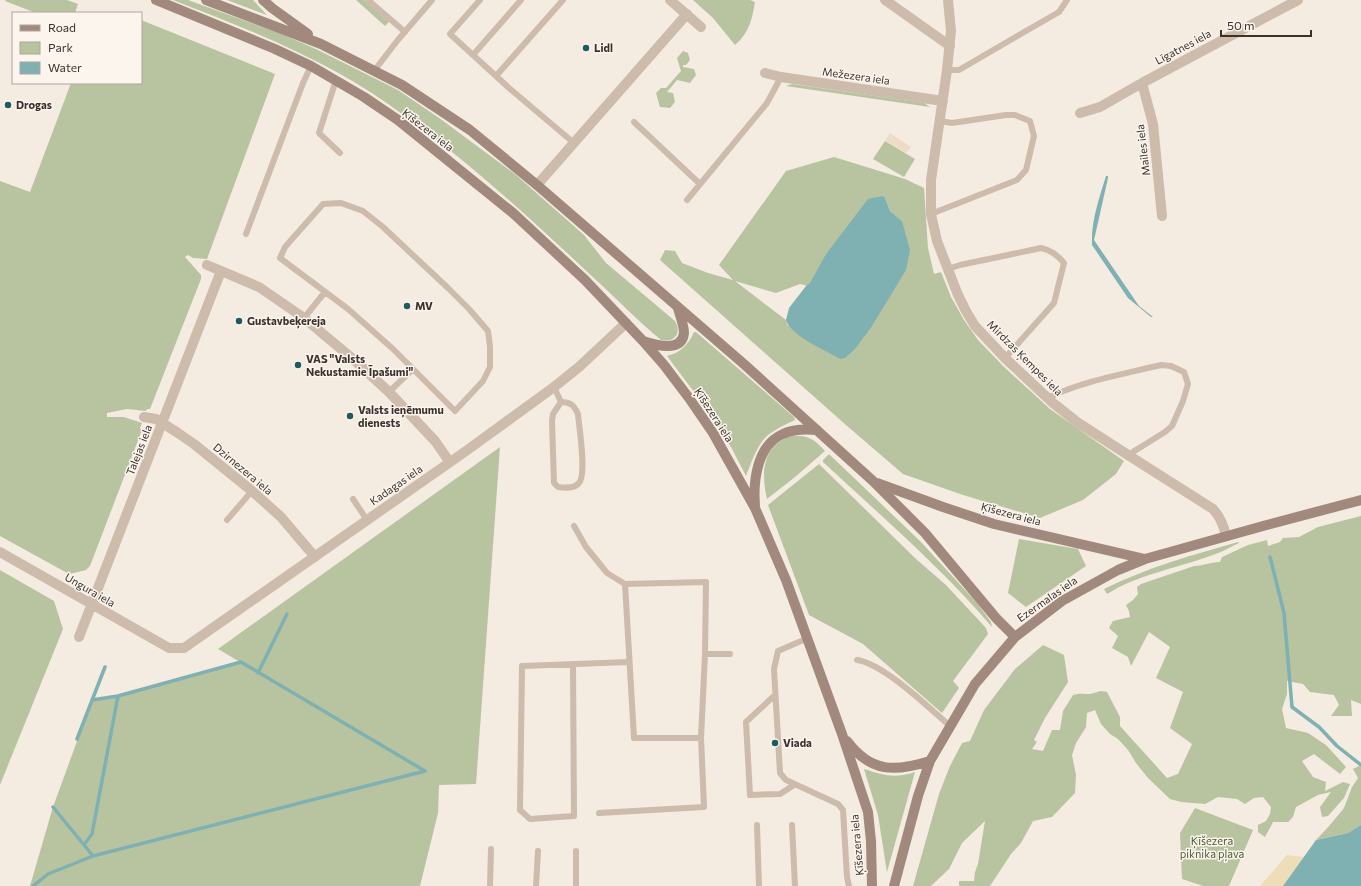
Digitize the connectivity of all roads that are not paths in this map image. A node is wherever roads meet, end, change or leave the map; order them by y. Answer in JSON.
{"nodes":[{"id":1,"x":156,"y":0,"type":"edge"},
{"id":2,"x":206,"y":0,"type":"edge"},
{"id":3,"x":263,"y":0,"type":"edge"},
{"id":4,"x":368,"y":0,"type":"edge"},
{"id":5,"x":432,"y":0,"type":"edge"},
{"id":6,"x":480,"y":0,"type":"edge"},
{"id":7,"x":521,"y":0,"type":"edge"},
{"id":8,"x":563,"y":0,"type":"edge"},
{"id":9,"x":670,"y":0,"type":"edge"},
{"id":10,"x":885,"y":0,"type":"edge"},
{"id":11,"x":948,"y":0,"type":"edge"},
{"id":12,"x":1067,"y":0,"type":"edge"},
{"id":13,"x":1298,"y":0,"type":"edge"},
{"id":14,"x":687,"y":14,"type":"junction"},
{"id":15,"x":701,"y":26,"type":"dead end"},
{"id":16,"x":405,"y":32,"type":"junction"},
{"id":17,"x":321,"y":44,"type":"junction"},
{"id":18,"x":950,"y":46,"type":"junction"},
{"id":19,"x":473,"y":55,"type":"junction"},
{"id":20,"x":311,"y":66,"type":"junction"},
{"id":21,"x":947,"y":70,"type":"junction"},
{"id":22,"x":374,"y":71,"type":"junction"},
{"id":23,"x":765,"y":73,"type":"dead end"},
{"id":24,"x":496,"y":76,"type":"junction"},
{"id":25,"x":781,"y":77,"type":"junction"},
{"id":26,"x":336,"y":80,"type":"junction"},
{"id":27,"x":1142,"y":83,"type":"junction"},
{"id":28,"x":943,"y":101,"type":"junction"},
{"id":29,"x":1080,"y":113,"type":"dead end"},
{"id":30,"x":940,"y":121,"type":"junction"},
{"id":31,"x":634,"y":122,"type":"dead end"},
{"id":32,"x":574,"y":144,"type":"junction"},
{"id":33,"x":340,"y":153,"type":"dead end"},
{"id":34,"x":700,"y":184,"type":"junction"},
{"id":35,"x":537,"y":185,"type":"junction"},
{"id":36,"x":687,"y":200,"type":"dead end"},
{"id":37,"x":931,"y":214,"type":"junction"},
{"id":38,"x":1162,"y":216,"type":"dead end"},
{"id":39,"x":246,"y":234,"type":"dead end"},
{"id":40,"x":207,"y":265,"type":"dead end"},
{"id":41,"x":948,"y":269,"type":"junction"},
{"id":42,"x":221,"y":271,"type":"junction"},
{"id":43,"x":325,"y":292,"type":"junction"},
{"id":44,"x":678,"y":308,"type":"junction"},
{"id":45,"x":304,"y":318,"type":"junction"},
{"id":46,"x":626,"y":323,"type":"junction"},
{"id":47,"x":643,"y":341,"type":"junction"},
{"id":48,"x":1005,"y":358,"type":"junction"},
{"id":49,"x":413,"y":369,"type":"junction"},
{"id":50,"x":554,"y":387,"type":"junction"},
{"id":51,"x":389,"y":392,"type":"junction"},
{"id":52,"x":1047,"y":398,"type":"junction"},
{"id":53,"x":561,"y":402,"type":"junction"},
{"id":54,"x":144,"y":417,"type":"dead end"},
{"id":55,"x":163,"y":423,"type":"junction"},
{"id":56,"x":817,"y":430,"type":"junction"},
{"id":57,"x":1128,"y":455,"type":"junction"},
{"id":58,"x":449,"y":461,"type":"junction"},
{"id":59,"x":873,"y":481,"type":"junction"},
{"id":60,"x":252,"y":491,"type":"junction"},
{"id":61,"x":353,"y":499,"type":"dead end"},
{"id":62,"x":1361,"y":500,"type":"edge"},
{"id":63,"x":755,"y":508,"type":"junction"},
{"id":64,"x":227,"y":520,"type":"dead end"},
{"id":65,"x":367,"y":520,"type":"junction"},
{"id":66,"x":574,"y":526,"type":"dead end"},
{"id":67,"x":1226,"y":536,"type":"junction"},
{"id":68,"x":0,"y":552,"type":"edge"},
{"id":69,"x":315,"y":557,"type":"junction"},
{"id":70,"x":1145,"y":559,"type":"junction"},
{"id":71,"x":625,"y":584,"type":"junction"},
{"id":72,"x":92,"y":604,"type":"junction"},
{"id":73,"x":80,"y":637,"type":"dead end"},
{"id":74,"x":1015,"y":637,"type":"junction"},
{"id":75,"x":808,"y":638,"type":"junction"},
{"id":76,"x":169,"y":648,"type":"joint"},
{"id":77,"x":705,"y":654,"type":"junction"},
{"id":78,"x":730,"y":654,"type":"dead end"},
{"id":79,"x":857,"y":660,"type":"dead end"},
{"id":80,"x":630,"y":662,"type":"junction"},
{"id":81,"x":573,"y":664,"type":"junction"},
{"id":82,"x":775,"y":695,"type":"junction"},
{"id":83,"x":950,"y":726,"type":"junction"},
{"id":84,"x":842,"y":734,"type":"junction"},
{"id":85,"x":701,"y":738,"type":"junction"},
{"id":86,"x":930,"y":760,"type":"junction"},
{"id":87,"x":794,"y":785,"type":"junction"},
{"id":88,"x":599,"y":812,"type":"dead end"},
{"id":89,"x":757,"y":825,"type":"dead end"},
{"id":90,"x":792,"y":825,"type":"dead end"},
{"id":91,"x":491,"y":849,"type":"dead end"},
{"id":92,"x":538,"y":850,"type":"dead end"},
{"id":93,"x":576,"y":852,"type":"dead end"},
{"id":94,"x":490,"y":886,"type":"edge"},
{"id":95,"x":536,"y":886,"type":"edge"},
{"id":96,"x":576,"y":886,"type":"edge"},
{"id":97,"x":759,"y":886,"type":"edge"},
{"id":98,"x":796,"y":886,"type":"edge"},
{"id":99,"x":849,"y":886,"type":"edge"},
{"id":100,"x":872,"y":886,"type":"edge"},
{"id":101,"x":894,"y":886,"type":"edge"}],
"edges":[{"from":1,"to":20,"type":"street","name":"Ķīšezera iela"},
{"from":2,"to":17,"type":"street","name":"Ķīšezera iela"},
{"from":3,"to":17,"type":"street"},
{"from":4,"to":16,"type":"lane"},
{"from":5,"to":16,"type":"lane"},
{"from":6,"to":19,"type":"lane"},
{"from":7,"to":19,"type":"lane"},
{"from":8,"to":24,"type":"lane"},
{"from":9,"to":14,"type":"street"},
{"from":10,"to":18,"type":"street"},
{"from":11,"to":18,"type":"street","name":"Mirdzas Ķempes iela"},
{"from":12,"to":21,"type":"lane"},
{"from":13,"to":27,"type":"street","name":"Līgatnes iela"},
{"from":14,"to":15,"type":"street"},
{"from":14,"to":32,"type":"street"},
{"from":16,"to":22,"type":"lane"},
{"from":17,"to":22,"type":"street","name":"Ķīšezera iela"},
{"from":18,"to":21,"type":"street","name":"Mirdzas Ķempes iela"},
{"from":19,"to":24,"type":"lane"},
{"from":20,"to":26,"type":"street","name":"Ķīšezera iela"},
{"from":20,"to":39,"type":"lane"},
{"from":21,"to":28,"type":"street","name":"Mirdzas Ķempes iela"},
{"from":22,"to":35,"type":"street","name":"Ķīšezera iela"},
{"from":23,"to":25,"type":"street","name":"Mežezera iela"},
{"from":24,"to":32,"type":"lane"},
{"from":25,"to":28,"type":"street","name":"Mežezera iela"},
{"from":25,"to":34,"type":"lane"},
{"from":26,"to":33,"type":"lane"},
{"from":26,"to":46,"type":"street","name":"Ķīšezera iela"},
{"from":27,"to":29,"type":"street","name":"Līgatnes iela"},
{"from":27,"to":38,"type":"street","name":"Mailes iela"},
{"from":28,"to":30,"type":"street","name":"Mirdzas Ķempes iela"},
{"from":30,"to":37,"type":"street","name":"Mirdzas Ķempes iela"},
{"from":30,"to":37,"type":"lane"},
{"from":31,"to":34,"type":"lane"},
{"from":32,"to":35,"type":"street"},
{"from":34,"to":36,"type":"lane"},
{"from":35,"to":44,"type":"street","name":"Ķīšezera iela"},
{"from":37,"to":41,"type":"street","name":"Mirdzas Ķempes iela"},
{"from":40,"to":42,"type":"street"},
{"from":41,"to":48,"type":"street","name":"Mirdzas Ķempes iela"},
{"from":41,"to":48,"type":"lane"},
{"from":42,"to":45,"type":"street"},
{"from":42,"to":55,"type":"street","name":"Talejas iela"},
{"from":43,"to":45,"type":"lane"},
{"from":43,"to":49,"type":"lane"},
{"from":43,"to":49,"type":"lane"},
{"from":44,"to":47,"type":"street"},
{"from":44,"to":56,"type":"street","name":"Ķīšezera iela"},
{"from":45,"to":51,"type":"street"},
{"from":46,"to":47,"type":"street","name":"Ķīšezera iela"},
{"from":46,"to":50,"type":"street","name":"Kadagas iela"},
{"from":47,"to":63,"type":"street","name":"Ķīšezera iela"},
{"from":48,"to":52,"type":"street","name":"Mirdzas Ķempes iela"},
{"from":49,"to":51,"type":"lane"},
{"from":50,"to":53,"type":"lane"},
{"from":50,"to":58,"type":"street","name":"Kadagas iela"},
{"from":51,"to":58,"type":"street"},
{"from":52,"to":57,"type":"street","name":"Mirdzas Ķempes iela"},
{"from":52,"to":57,"type":"lane"},
{"from":53,"to":53,"type":"lane"},
{"from":54,"to":55,"type":"street","name":"Dzirnezera iela"},
{"from":55,"to":60,"type":"street","name":"Dzirnezera iela"},
{"from":55,"to":72,"type":"street","name":"Talejas iela"},
{"from":56,"to":59,"type":"street","name":"Ķīšezera iela"},
{"from":56,"to":63,"type":"street","name":"Ķīšezera iela"},
{"from":57,"to":67,"type":"street","name":"Mirdzas Ķempes iela"},
{"from":58,"to":65,"type":"street","name":"Kadagas iela"},
{"from":59,"to":70,"type":"street","name":"Ķīšezera iela"},
{"from":59,"to":74,"type":"street","name":"Ķīšezera iela"},
{"from":60,"to":64,"type":"lane"},
{"from":60,"to":69,"type":"street","name":"Dzirnezera iela"},
{"from":61,"to":65,"type":"lane"},
{"from":62,"to":67,"type":"street","name":"Ezermalas iela"},
{"from":63,"to":75,"type":"street","name":"Ķīšezera iela"},
{"from":65,"to":69,"type":"street","name":"Kadagas iela"},
{"from":66,"to":71,"type":"lane"},
{"from":67,"to":70,"type":"street","name":"Ezermalas iela"},
{"from":68,"to":72,"type":"street","name":"Ungura iela"},
{"from":69,"to":76,"type":"street","name":"Kadagas iela"},
{"from":70,"to":74,"type":"street","name":"Ezermalas iela"},
{"from":71,"to":77,"type":"lane"},
{"from":71,"to":80,"type":"lane"},
{"from":72,"to":73,"type":"street","name":"Talejas iela"},
{"from":72,"to":76,"type":"street","name":"Ungura iela"},
{"from":74,"to":83,"type":"street","name":"Ezermalas iela"},
{"from":75,"to":82,"type":"lane"},
{"from":75,"to":84,"type":"street","name":"Ķīšezera iela"},
{"from":77,"to":78,"type":"lane"},
{"from":77,"to":85,"type":"lane"},
{"from":79,"to":83,"type":"lane"},
{"from":80,"to":81,"type":"lane"},
{"from":80,"to":85,"type":"lane"},
{"from":81,"to":81,"type":"lane"},
{"from":82,"to":87,"type":"lane"},
{"from":82,"to":87,"type":"lane"},
{"from":83,"to":86,"type":"street","name":"Ezermalas iela"},
{"from":84,"to":86,"type":"street","name":"Ķīšezera iela"},
{"from":84,"to":100,"type":"street","name":"Ķīšezera iela"},
{"from":85,"to":88,"type":"lane"},
{"from":86,"to":101,"type":"street","name":"Ezermalas iela"},
{"from":87,"to":99,"type":"lane"},
{"from":89,"to":97,"type":"lane"},
{"from":90,"to":98,"type":"lane"},
{"from":91,"to":94,"type":"lane"},
{"from":92,"to":95,"type":"lane"},
{"from":93,"to":96,"type":"lane"}]}
